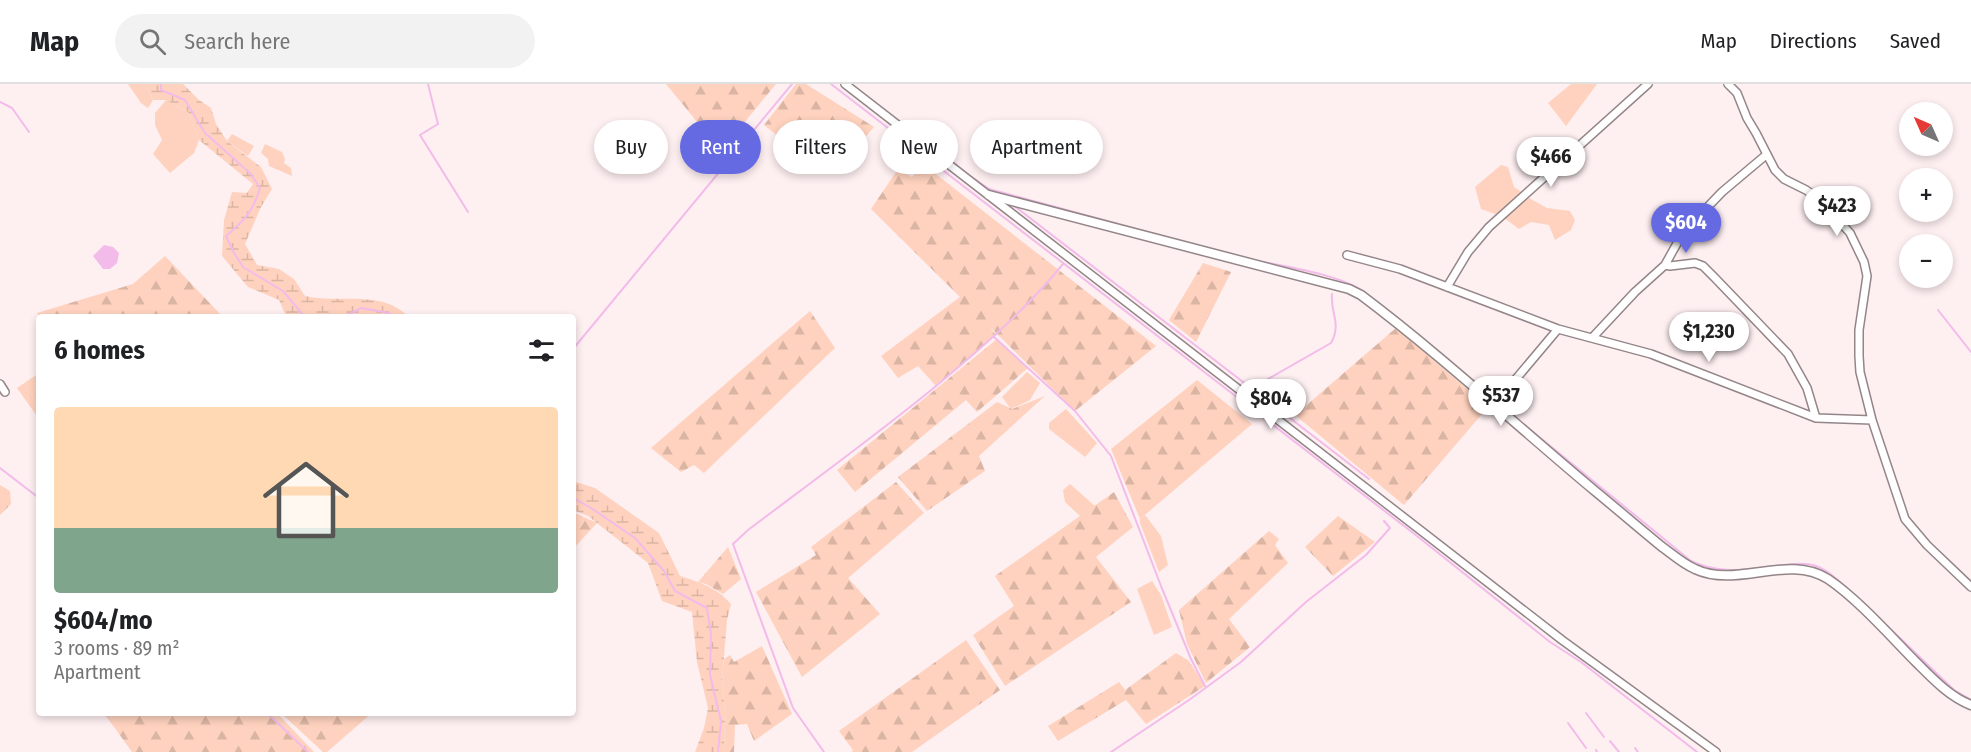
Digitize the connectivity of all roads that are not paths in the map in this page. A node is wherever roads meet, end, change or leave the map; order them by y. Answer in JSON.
{"nodes":[{"id":1,"x":845,"y":84,"type":"edge"},
{"id":2,"x":1648,"y":84,"type":"edge"},
{"id":3,"x":1728,"y":84,"type":"edge"},
{"id":4,"x":1766,"y":155,"type":"junction"},
{"id":5,"x":989,"y":195,"type":"junction"},
{"id":6,"x":1347,"y":255,"type":"dead end"},
{"id":7,"x":1665,"y":265,"type":"junction"},
{"id":8,"x":1447,"y":287,"type":"junction"},
{"id":9,"x":1558,"y":329,"type":"junction"},
{"id":10,"x":1592,"y":338,"type":"junction"},
{"id":11,"x":0,"y":384,"type":"edge"},
{"id":12,"x":5,"y":392,"type":"dead end"},
{"id":13,"x":1494,"y":405,"type":"junction"},
{"id":14,"x":1816,"y":418,"type":"junction"},
{"id":15,"x":1872,"y":420,"type":"junction"},
{"id":16,"x":1971,"y":587,"type":"edge"},
{"id":17,"x":1971,"y":705,"type":"edge"},
{"id":18,"x":1716,"y":752,"type":"edge"}],
"edges":[{"from":1,"to":5,"type":"street"},
{"from":2,"to":8,"type":"street"},
{"from":3,"to":4,"type":"street"},
{"from":4,"to":7,"type":"street"},
{"from":4,"to":15,"type":"street"},
{"from":5,"to":13,"type":"street"},
{"from":5,"to":18,"type":"street"},
{"from":6,"to":8,"type":"street"},
{"from":7,"to":10,"type":"street"},
{"from":7,"to":14,"type":"street"},
{"from":8,"to":9,"type":"street"},
{"from":9,"to":10,"type":"street"},
{"from":9,"to":13,"type":"street"},
{"from":10,"to":14,"type":"street"},
{"from":11,"to":12,"type":"street"},
{"from":13,"to":17,"type":"street"},
{"from":14,"to":15,"type":"street"},
{"from":15,"to":16,"type":"street"}]}
